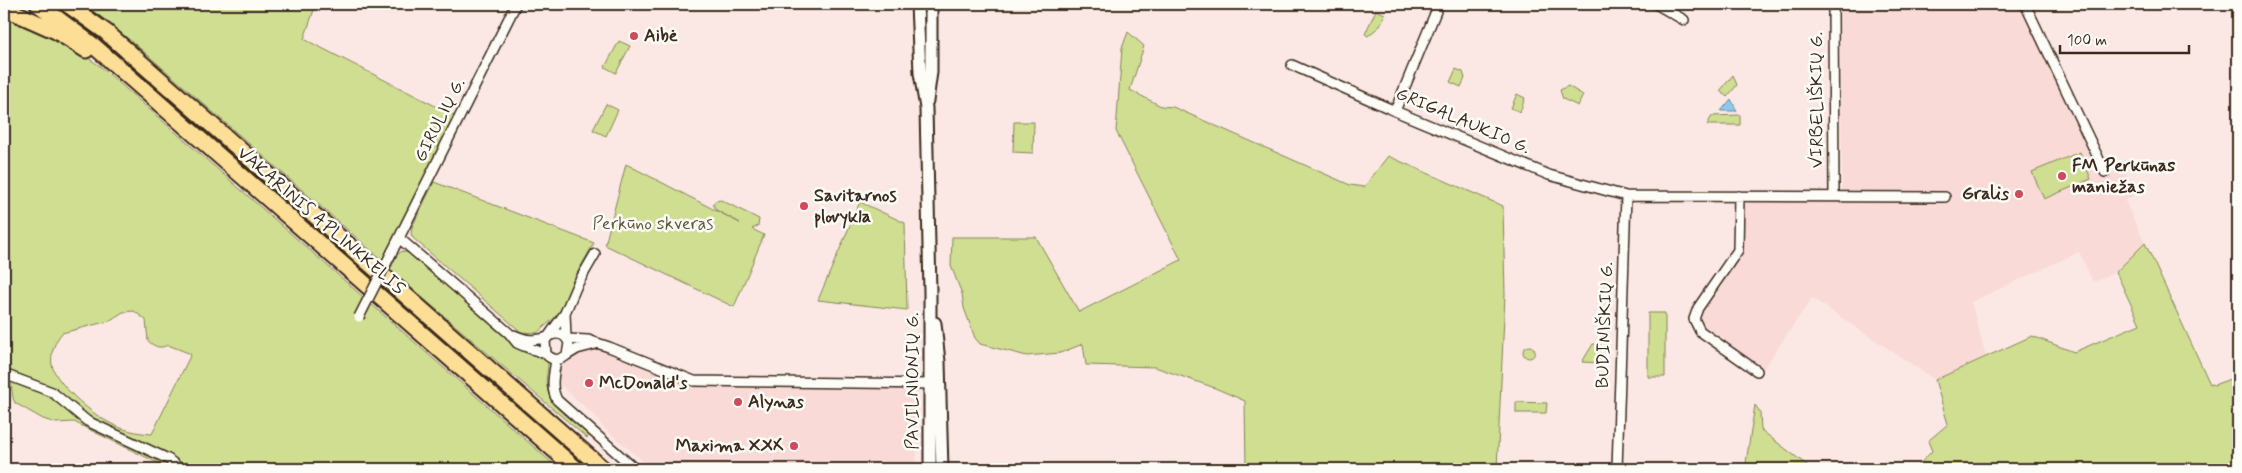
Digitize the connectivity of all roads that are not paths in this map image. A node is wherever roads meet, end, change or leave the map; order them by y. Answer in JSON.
{"nodes":[{"id":1,"x":38,"y":4,"type":"edge"},
{"id":2,"x":67,"y":4,"type":"edge"},
{"id":3,"x":516,"y":4,"type":"edge"},
{"id":4,"x":917,"y":4,"type":"edge"},
{"id":5,"x":931,"y":4,"type":"edge"},
{"id":6,"x":1439,"y":4,"type":"edge"},
{"id":7,"x":1656,"y":4,"type":"edge"},
{"id":8,"x":1833,"y":4,"type":"edge"},
{"id":9,"x":2025,"y":4,"type":"edge"},
{"id":10,"x":4,"y":8,"type":"edge"},
{"id":11,"x":1684,"y":20,"type":"dead end"},
{"id":12,"x":112,"y":63,"type":"junction"},
{"id":13,"x":1292,"y":65,"type":"dead end"},
{"id":14,"x":926,"y":108,"type":"junction"},
{"id":15,"x":1395,"y":110,"type":"junction"},
{"id":16,"x":2105,"y":172,"type":"dead end"},
{"id":17,"x":1626,"y":196,"type":"junction"},
{"id":18,"x":1739,"y":196,"type":"junction"},
{"id":19,"x":1834,"y":196,"type":"junction"},
{"id":20,"x":1945,"y":197,"type":"dead end"},
{"id":21,"x":399,"y":238,"type":"junction"},
{"id":22,"x":595,"y":254,"type":"dead end"},
{"id":23,"x":565,"y":313,"type":"junction"},
{"id":24,"x":359,"y":317,"type":"dead end"},
{"id":25,"x":509,"y":333,"type":"junction"},
{"id":26,"x":550,"y":336,"type":"junction"},
{"id":27,"x":567,"y":338,"type":"junction"},
{"id":28,"x":596,"y":344,"type":"junction"},
{"id":29,"x":546,"y":354,"type":"junction"},
{"id":30,"x":567,"y":355,"type":"junction"},
{"id":31,"x":556,"y":360,"type":"junction"},
{"id":32,"x":1757,"y":371,"type":"dead end"},
{"id":33,"x":4,"y":374,"type":"edge"},
{"id":34,"x":504,"y":382,"type":"junction"},
{"id":35,"x":935,"y":384,"type":"junction"},
{"id":36,"x":180,"y":469,"type":"edge"},
{"id":37,"x":576,"y":469,"type":"edge"},
{"id":38,"x":604,"y":469,"type":"edge"},
{"id":39,"x":617,"y":469,"type":"edge"},
{"id":40,"x":636,"y":469,"type":"edge"},
{"id":41,"x":930,"y":469,"type":"edge"},
{"id":42,"x":942,"y":469,"type":"edge"},
{"id":43,"x":1617,"y":469,"type":"edge"}],
"edges":[{"from":1,"to":12,"type":"highway","name":"VAKARINIS APLINKKELIS"},
{"from":2,"to":34,"type":"highway","name":"VAKARINIS APLINKKELIS"},
{"from":3,"to":21,"type":"street","name":"GIRULIŲ G."},
{"from":4,"to":14,"type":"street","name":"PAVILNIONIŲ G."},
{"from":5,"to":14,"type":"street","name":"PAVILNIONIŲ G."},
{"from":6,"to":15,"type":"street"},
{"from":7,"to":11,"type":"street"},
{"from":8,"to":19,"type":"street","name":"VIRBELIŠKIŲ G."},
{"from":9,"to":16,"type":"street"},
{"from":10,"to":12,"type":"highway"},
{"from":12,"to":37,"type":"highway","name":"VAKARINIS APLINKKELIS"},
{"from":13,"to":15,"type":"street","name":"GRIGALAUKIO G."},
{"from":14,"to":35,"type":"street","name":"PAVILNIONIŲ G."},
{"from":15,"to":17,"type":"street","name":"GRIGALAUKIO G."},
{"from":17,"to":18,"type":"street"},
{"from":17,"to":43,"type":"street","name":"BUDINIŠKIŲ G."},
{"from":18,"to":19,"type":"street"},
{"from":18,"to":32,"type":"street"},
{"from":19,"to":20,"type":"street"},
{"from":21,"to":24,"type":"street","name":"GIRULIŲ G.","bridge":true},
{"from":21,"to":25,"type":"street"},
{"from":22,"to":23,"type":"street"},
{"from":23,"to":26,"type":"street"},
{"from":23,"to":27,"type":"street"},
{"from":25,"to":26,"type":"street"},
{"from":25,"to":29,"type":"street"},
{"from":26,"to":27,"type":"street"},
{"from":26,"to":29,"type":"street"},
{"from":27,"to":28,"type":"street"},
{"from":27,"to":30,"type":"street"},
{"from":28,"to":30,"type":"street"},
{"from":28,"to":35,"type":"street"},
{"from":29,"to":31,"type":"street"},
{"from":30,"to":31,"type":"street"},
{"from":31,"to":40,"type":"street"},
{"from":33,"to":36,"type":"street"},
{"from":34,"to":38,"type":"highway","name":"VAKARINIS APLINKKELIS"},
{"from":34,"to":39,"type":"highway"},
{"from":35,"to":41,"type":"street","name":"PAVILNIONIŲ G."},
{"from":35,"to":42,"type":"street","name":"PAVILNIONIŲ G."}]}
